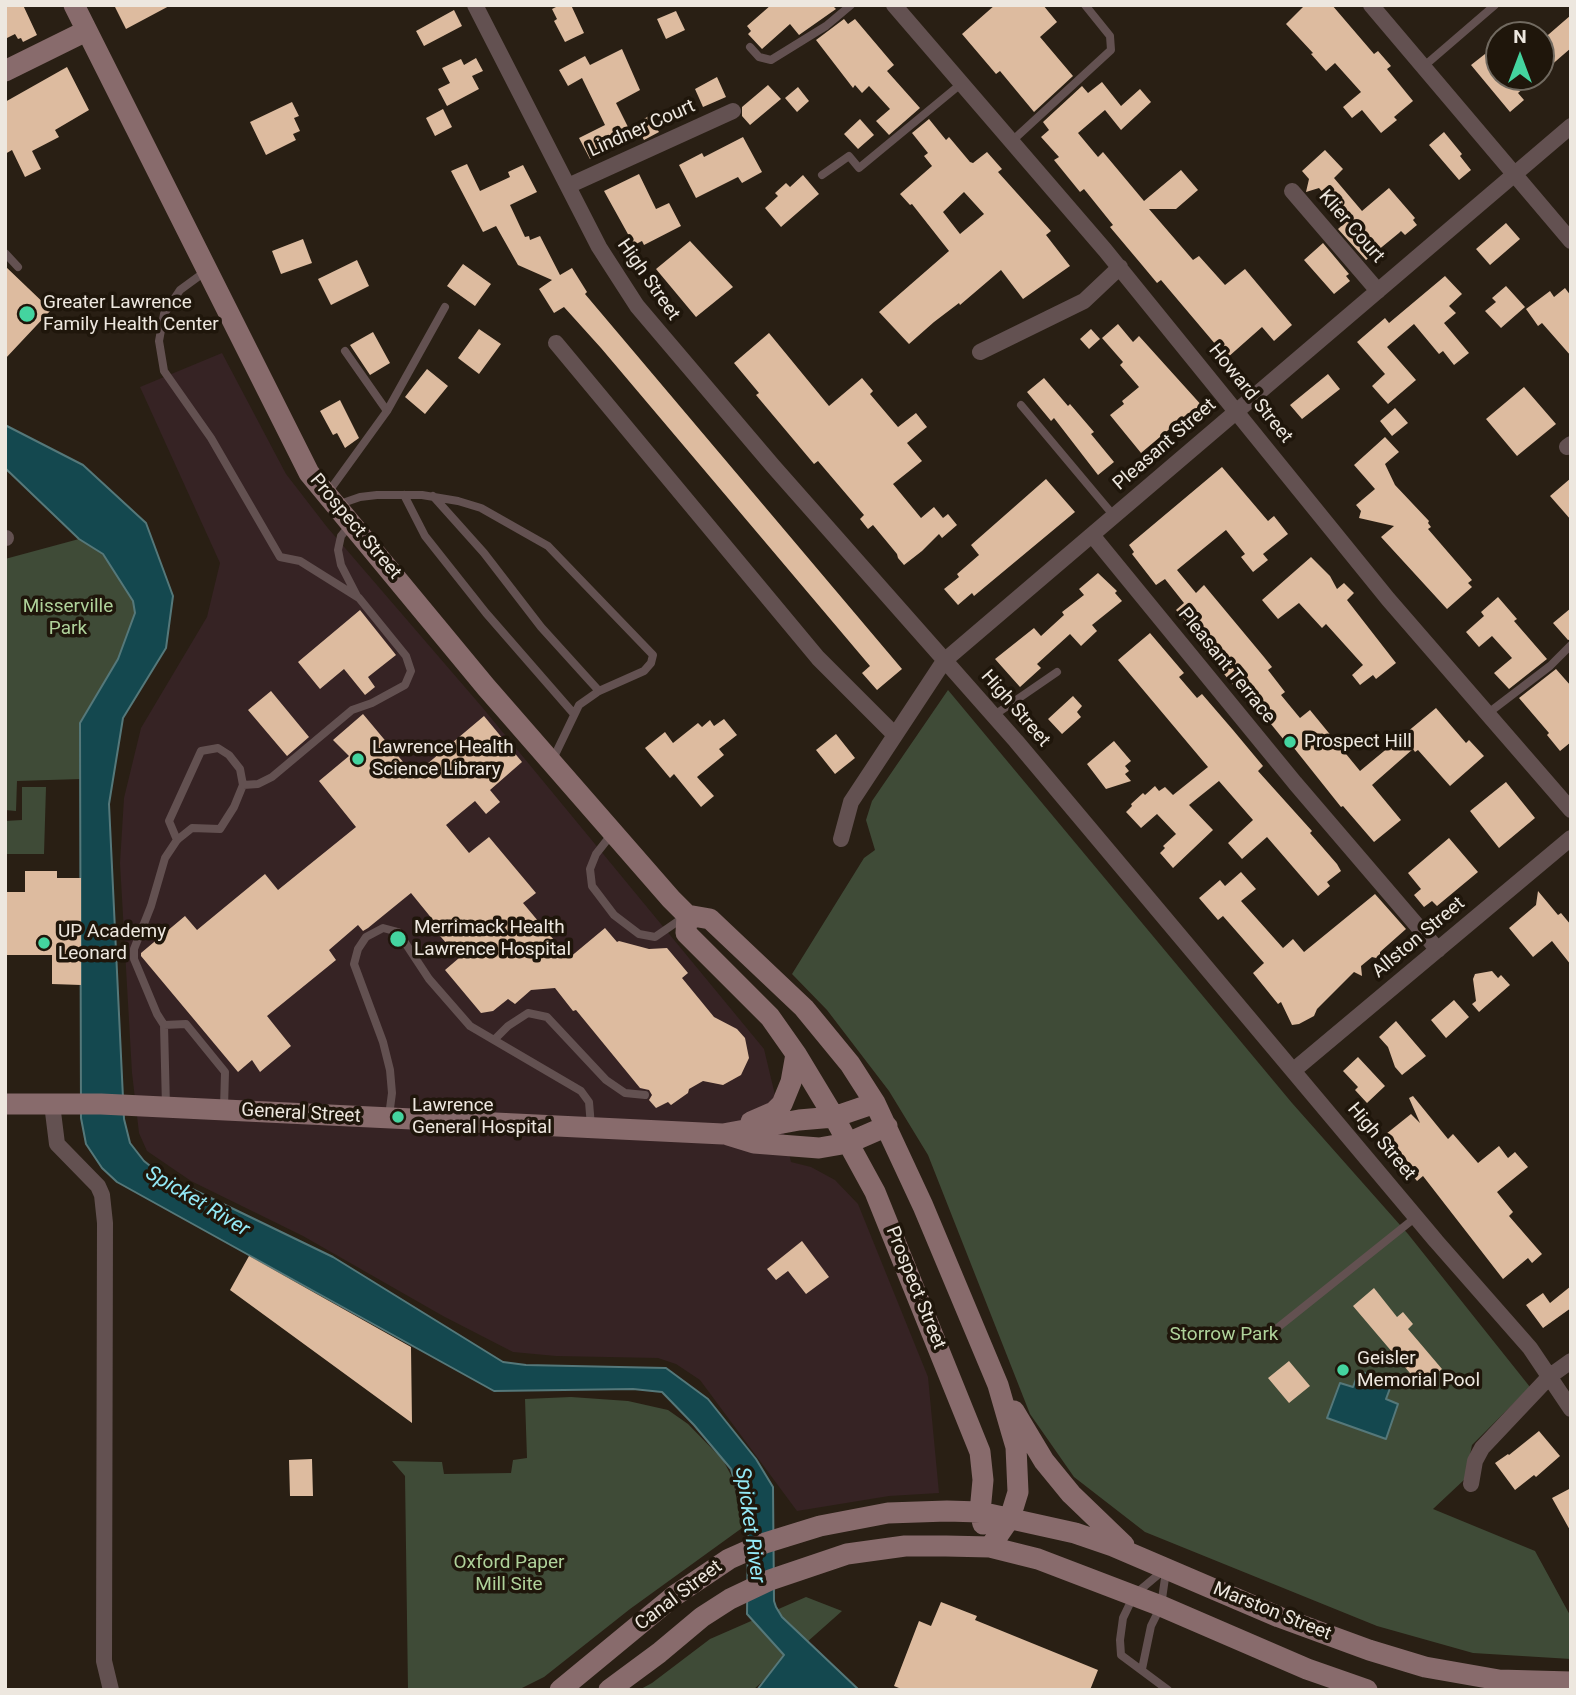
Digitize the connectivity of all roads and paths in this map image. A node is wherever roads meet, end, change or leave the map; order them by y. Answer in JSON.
{"nodes":[{"id":1,"x":74,"y":5,"type":"edge"},
{"id":2,"x":475,"y":5,"type":"edge"},
{"id":3,"x":851,"y":5,"type":"edge"},
{"id":4,"x":894,"y":5,"type":"edge"},
{"id":5,"x":1086,"y":5,"type":"edge"},
{"id":6,"x":1371,"y":5,"type":"edge"},
{"id":7,"x":1495,"y":5,"type":"edge"},
{"id":8,"x":86,"y":31,"type":"junction"},
{"id":9,"x":750,"y":47,"type":"dead end"},
{"id":10,"x":1423,"y":67,"type":"junction"},
{"id":11,"x":5,"y":71,"type":"edge"},
{"id":12,"x":962,"y":83,"type":"junction"},
{"id":13,"x":733,"y":111,"type":"dead end"},
{"id":14,"x":1571,"y":126,"type":"edge"},
{"id":15,"x":1012,"y":141,"type":"junction"},
{"id":16,"x":1514,"y":174,"type":"junction"},
{"id":17,"x":822,"y":175,"type":"dead end"},
{"id":18,"x":568,"y":186,"type":"junction"},
{"id":19,"x":1292,"y":191,"type":"dead end"},
{"id":20,"x":1571,"y":241,"type":"edge"},
{"id":21,"x":5,"y":253,"type":"edge"},
{"id":22,"x":18,"y":267,"type":"dead end"},
{"id":23,"x":1119,"y":267,"type":"junction"},
{"id":24,"x":206,"y":271,"type":"junction"},
{"id":25,"x":1378,"y":291,"type":"junction"},
{"id":26,"x":445,"y":307,"type":"dead end"},
{"id":27,"x":556,"y":343,"type":"dead end"},
{"id":28,"x":345,"y":351,"type":"dead end"},
{"id":29,"x":980,"y":352,"type":"dead end"},
{"id":30,"x":1021,"y":405,"type":"dead end"},
{"id":31,"x":387,"y":411,"type":"junction"},
{"id":32,"x":1237,"y":411,"type":"junction"},
{"id":33,"x":404,"y":495,"type":"junction"},
{"id":34,"x":433,"y":496,"type":"junction"},
{"id":35,"x":332,"y":500,"type":"junction"},
{"id":36,"x":1114,"y":516,"type":"junction"},
{"id":37,"x":352,"y":523,"type":"junction"},
{"id":38,"x":1092,"y":535,"type":"junction"},
{"id":39,"x":359,"y":598,"type":"junction"},
{"id":40,"x":1571,"y":645,"type":"edge"},
{"id":41,"x":944,"y":661,"type":"junction"},
{"id":42,"x":1057,"y":672,"type":"dead end"},
{"id":43,"x":599,"y":691,"type":"junction"},
{"id":44,"x":574,"y":715,"type":"junction"},
{"id":45,"x":1487,"y":715,"type":"junction"},
{"id":46,"x":993,"y":716,"type":"junction"},
{"id":47,"x":895,"y":735,"type":"junction"},
{"id":48,"x":552,"y":762,"type":"junction"},
{"id":49,"x":243,"y":785,"type":"junction"},
{"id":50,"x":1571,"y":810,"type":"edge"},
{"id":51,"x":613,"y":833,"type":"junction"},
{"id":52,"x":1571,"y":838,"type":"edge"},
{"id":53,"x":841,"y":839,"type":"dead end"},
{"id":54,"x":177,"y":840,"type":"junction"},
{"id":55,"x":687,"y":915,"type":"junction"},
{"id":56,"x":1438,"y":950,"type":"junction"},
{"id":57,"x":164,"y":1025,"type":"junction"},
{"id":58,"x":495,"y":1039,"type":"junction"},
{"id":59,"x":796,"y":1054,"type":"junction"},
{"id":60,"x":1294,"y":1070,"type":"junction"},
{"id":61,"x":645,"y":1095,"type":"dead end"},
{"id":62,"x":875,"y":1103,"type":"junction"},
{"id":63,"x":5,"y":1104,"type":"edge"},
{"id":64,"x":58,"y":1104,"type":"junction"},
{"id":65,"x":166,"y":1107,"type":"junction"},
{"id":66,"x":224,"y":1110,"type":"junction"},
{"id":67,"x":834,"y":1117,"type":"junction"},
{"id":68,"x":389,"y":1118,"type":"junction"},
{"id":69,"x":887,"y":1126,"type":"junction"},
{"id":70,"x":591,"y":1129,"type":"junction"},
{"id":71,"x":723,"y":1134,"type":"junction"},
{"id":72,"x":848,"y":1143,"type":"junction"},
{"id":73,"x":1416,"y":1217,"type":"junction"},
{"id":74,"x":1266,"y":1337,"type":"dead end"},
{"id":75,"x":1571,"y":1361,"type":"edge"},
{"id":76,"x":1550,"y":1376,"type":"junction"},
{"id":77,"x":998,"y":1385,"type":"junction"},
{"id":78,"x":1571,"y":1409,"type":"edge"},
{"id":79,"x":1471,"y":1484,"type":"dead end"},
{"id":80,"x":980,"y":1512,"type":"junction"},
{"id":81,"x":1010,"y":1518,"type":"junction"},
{"id":82,"x":990,"y":1547,"type":"junction"},
{"id":83,"x":1133,"y":1554,"type":"junction"},
{"id":84,"x":1167,"y":1569,"type":"junction"},
{"id":85,"x":1134,"y":1595,"type":"junction"},
{"id":86,"x":1161,"y":1606,"type":"junction"},
{"id":87,"x":1142,"y":1669,"type":"junction"},
{"id":88,"x":1571,"y":1682,"type":"edge"},
{"id":89,"x":111,"y":1690,"type":"edge"},
{"id":90,"x":560,"y":1690,"type":"edge"},
{"id":91,"x":609,"y":1690,"type":"edge"},
{"id":92,"x":1168,"y":1690,"type":"edge"},
{"id":93,"x":1367,"y":1690,"type":"edge"}],
"edges":[{"from":1,"to":8,"type":"main road","name":"Prospect Street"},
{"from":2,"to":18,"type":"street","name":"High Street"},
{"from":3,"to":9,"type":"lane"},
{"from":4,"to":12,"type":"street","name":"Howard Street"},
{"from":5,"to":15,"type":"lane"},
{"from":6,"to":10,"type":"street"},
{"from":7,"to":10,"type":"lane"},
{"from":8,"to":11,"type":"main road"},
{"from":8,"to":24,"type":"main road","name":"Prospect Street"},
{"from":10,"to":16,"type":"street"},
{"from":12,"to":15,"type":"street","name":"Howard Street"},
{"from":12,"to":17,"type":"lane"},
{"from":13,"to":18,"type":"street","name":"Lindner Court"},
{"from":14,"to":16,"type":"street","name":"Pleasant Street"},
{"from":15,"to":23,"type":"street","name":"Howard Street"},
{"from":16,"to":20,"type":"street"},
{"from":16,"to":25,"type":"street","name":"Pleasant Street"},
{"from":18,"to":41,"type":"street","name":"High Street"},
{"from":19,"to":25,"type":"street","name":"Klier Court"},
{"from":21,"to":22,"type":"lane"},
{"from":23,"to":29,"type":"street"},
{"from":23,"to":32,"type":"street","name":"Howard Street"},
{"from":24,"to":35,"type":"main road","name":"Prospect Street"},
{"from":24,"to":39,"type":"lane"},
{"from":25,"to":32,"type":"street","name":"Pleasant Street"},
{"from":26,"to":31,"type":"lane"},
{"from":27,"to":47,"type":"street"},
{"from":28,"to":31,"type":"lane"},
{"from":30,"to":36,"type":"lane"},
{"from":31,"to":35,"type":"lane"},
{"from":32,"to":36,"type":"street","name":"Pleasant Street"},
{"from":32,"to":45,"type":"street","name":"Howard Street"},
{"from":33,"to":34,"type":"lane"},
{"from":33,"to":35,"type":"lane"},
{"from":33,"to":44,"type":"lane"},
{"from":34,"to":43,"type":"lane"},
{"from":34,"to":43,"type":"lane"},
{"from":35,"to":37,"type":"main road","name":"Prospect Street"},
{"from":36,"to":38,"type":"street","name":"Pleasant Street"},
{"from":37,"to":39,"type":"lane"},
{"from":37,"to":48,"type":"main road","name":"Prospect Street"},
{"from":38,"to":41,"type":"street","name":"Pleasant Street"},
{"from":38,"to":56,"type":"street","name":"Pleasant Terrace"},
{"from":39,"to":49,"type":"lane"},
{"from":40,"to":45,"type":"lane"},
{"from":41,"to":46,"type":"street","name":"High Street"},
{"from":41,"to":47,"type":"street","name":"Pleasant Street"},
{"from":42,"to":46,"type":"lane"},
{"from":43,"to":44,"type":"lane"},
{"from":44,"to":48,"type":"lane"},
{"from":45,"to":50,"type":"street","name":"Howard Street"},
{"from":46,"to":60,"type":"street","name":"High Street"},
{"from":47,"to":53,"type":"street","name":"Pleasant Street"},
{"from":48,"to":51,"type":"main road","name":"Prospect Street"},
{"from":49,"to":54,"type":"lane"},
{"from":49,"to":54,"type":"lane"},
{"from":51,"to":55,"type":"main road","name":"Prospect Street"},
{"from":51,"to":55,"type":"lane"},
{"from":52,"to":56,"type":"street","name":"Allston Street"},
{"from":54,"to":57,"type":"lane"},
{"from":55,"to":59,"type":"main road","name":"Prospect Street"},
{"from":55,"to":62,"type":"main road","name":"Prospect Street"},
{"from":56,"to":60,"type":"street","name":"Allston Street"},
{"from":57,"to":65,"type":"lane"},
{"from":57,"to":66,"type":"lane"},
{"from":58,"to":61,"type":"lane"},
{"from":58,"to":68,"type":"lane"},
{"from":58,"to":70,"type":"lane"},
{"from":59,"to":67,"type":"main road","name":"Prospect Street"},
{"from":59,"to":71,"type":"main road"},
{"from":60,"to":73,"type":"street","name":"High Street"},
{"from":62,"to":67,"type":"main road","name":"General Street"},
{"from":62,"to":69,"type":"main road","name":"Prospect Street"},
{"from":63,"to":64,"type":"main road","name":"General Street"},
{"from":64,"to":65,"type":"main road","name":"General Street"},
{"from":64,"to":89,"type":"street"},
{"from":65,"to":66,"type":"main road","name":"General Street"},
{"from":66,"to":68,"type":"main road","name":"General Street"},
{"from":67,"to":71,"type":"main road","name":"General Street"},
{"from":67,"to":72,"type":"main road","name":"Prospect Street"},
{"from":68,"to":70,"type":"main road","name":"General Street"},
{"from":69,"to":72,"type":"main road","name":"General Street"},
{"from":69,"to":77,"type":"main road","name":"Prospect Street"},
{"from":70,"to":71,"type":"main road","name":"General Street"},
{"from":71,"to":72,"type":"main road","name":"General Street"},
{"from":72,"to":80,"type":"main road","name":"Prospect Street"},
{"from":73,"to":74,"type":"lane"},
{"from":73,"to":76,"type":"street","name":"High Street"},
{"from":75,"to":76,"type":"street"},
{"from":76,"to":78,"type":"street","name":"High Street"},
{"from":76,"to":79,"type":"street"},
{"from":77,"to":81,"type":"main road","name":"Prospect Street"},
{"from":77,"to":83,"type":"main road","name":"Prospect Street"},
{"from":80,"to":81,"type":"main road","name":"Marston Street"},
{"from":80,"to":82,"type":"main road","name":"Prospect Street"},
{"from":80,"to":90,"type":"main road","name":"Canal Street"},
{"from":81,"to":82,"type":"main road","name":"Prospect Street"},
{"from":81,"to":83,"type":"main road","name":"Marston Street"},
{"from":82,"to":85,"type":"main road","name":"Marston Street"},
{"from":82,"to":91,"type":"main road","name":"Canal Street"},
{"from":83,"to":84,"type":"main road","name":"Marston Street"},
{"from":84,"to":85,"type":"lane"},
{"from":84,"to":86,"type":"lane"},
{"from":84,"to":88,"type":"main road","name":"Marston Street"},
{"from":85,"to":86,"type":"main road","name":"Marston Street"},
{"from":85,"to":87,"type":"lane"},
{"from":86,"to":87,"type":"lane"},
{"from":86,"to":93,"type":"main road","name":"Marston Street"},
{"from":87,"to":92,"type":"lane"}]}
